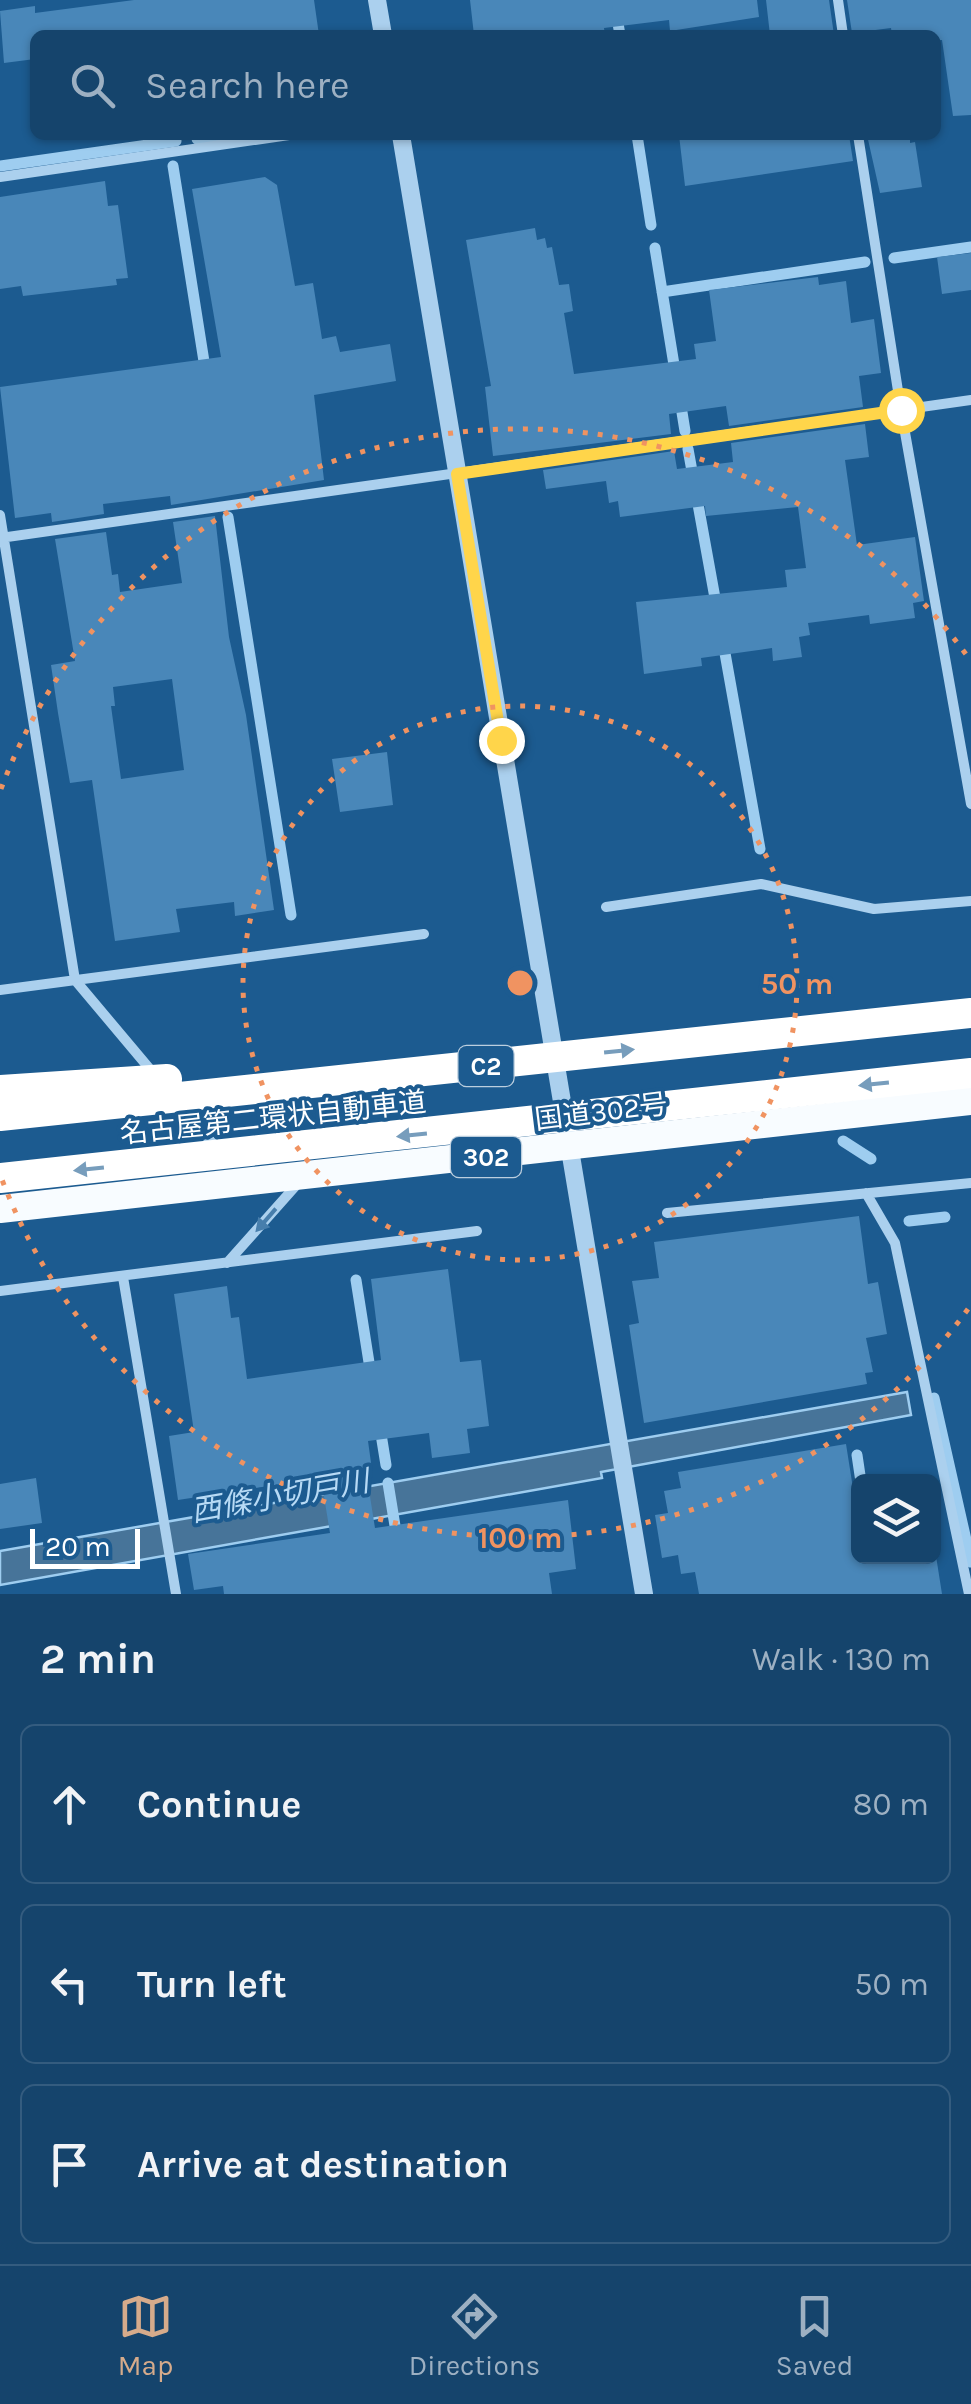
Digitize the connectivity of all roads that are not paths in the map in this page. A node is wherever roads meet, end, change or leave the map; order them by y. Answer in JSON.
{"nodes":[{"id":1,"x":377,"y":0,"type":"edge"},
{"id":2,"x":838,"y":0,"type":"edge"},
{"id":3,"x":382,"y":30,"type":"edge"},
{"id":4,"x":842,"y":30,"type":"edge"},
{"id":5,"x":255,"y":140,"type":"edge"},
{"id":6,"x":403,"y":140,"type":"edge"},
{"id":7,"x":859,"y":140,"type":"edge"},
{"id":8,"x":0,"y":178,"type":"edge"},
{"id":9,"x":971,"y":400,"type":"edge"},
{"id":10,"x":901,"y":410,"type":"junction"},
{"id":11,"x":457,"y":474,"type":"junction"},
{"id":12,"x":0,"y":515,"type":"edge"},
{"id":13,"x":2,"y":538,"type":"edge"},
{"id":14,"x":971,"y":804,"type":"edge"},
{"id":15,"x":971,"y":901,"type":"edge"},
{"id":16,"x":606,"y":907,"type":"dead end"},
{"id":17,"x":424,"y":934,"type":"dead end"},
{"id":18,"x":75,"y":980,"type":"junction"},
{"id":19,"x":0,"y":990,"type":"edge"},
{"id":20,"x":971,"y":1013,"type":"edge"},
{"id":21,"x":497,"y":1065,"type":"junction"},
{"id":22,"x":971,"y":1073,"type":"edge"},
{"id":23,"x":0,"y":1090,"type":"edge"},
{"id":24,"x":971,"y":1101,"type":"edge"},
{"id":25,"x":0,"y":1116,"type":"edge"},
{"id":26,"x":568,"y":1148,"type":"junction"},
{"id":27,"x":304,"y":1176,"type":"junction"},
{"id":28,"x":0,"y":1178,"type":"edge"},
{"id":29,"x":245,"y":1182,"type":"junction"},
{"id":30,"x":971,"y":1183,"type":"edge"},
{"id":31,"x":866,"y":1193,"type":"junction"},
{"id":32,"x":0,"y":1209,"type":"edge"},
{"id":33,"x":667,"y":1212,"type":"dead end"},
{"id":34,"x":476,"y":1231,"type":"dead end"},
{"id":35,"x":227,"y":1264,"type":"junction"},
{"id":36,"x":123,"y":1277,"type":"junction"},
{"id":37,"x":0,"y":1291,"type":"edge"},
{"id":38,"x":176,"y":1594,"type":"edge"},
{"id":39,"x":644,"y":1594,"type":"edge"},
{"id":40,"x":969,"y":1594,"type":"edge"}],
"edges":[{"from":1,"to":3,"type":"street"},
{"from":2,"to":4,"type":"street"},
{"from":5,"to":8,"type":"street"},
{"from":6,"to":11,"type":"street"},
{"from":7,"to":10,"type":"street"},
{"from":9,"to":10,"type":"street"},
{"from":10,"to":11,"type":"street"},
{"from":10,"to":14,"type":"street"},
{"from":11,"to":13,"type":"street"},
{"from":11,"to":26,"type":"street"},
{"from":12,"to":13,"type":"street"},
{"from":13,"to":18,"type":"street"},
{"from":15,"to":16,"type":"street"},
{"from":17,"to":18,"type":"street"},
{"from":18,"to":19,"type":"street"},
{"from":18,"to":29,"type":"street"},
{"from":21,"to":20,"type":"highway","name":"名古屋第二環状自動車道","number":"C2","one_way":true,"bridge":true},
{"from":21,"to":23,"type":"highway","bridge":true},
{"from":21,"to":25,"type":"highway","name":"名古屋第二環状自動車道","number":"C2","bridge":true},
{"from":22,"to":28,"type":"highway","name":"名古屋第二環状自動車道","number":"C2","one_way":true,"bridge":true},
{"from":24,"to":26,"type":"highway","name":"国道302号","number":"302"},
{"from":26,"to":27,"type":"highway","name":"国道302号","number":"302"},
{"from":26,"to":39,"type":"street"},
{"from":27,"to":29,"type":"highway","name":"国道302号","number":"302"},
{"from":27,"to":35,"type":"street","one_way":true},
{"from":29,"to":32,"type":"highway","name":"国道302号","number":"302"},
{"from":30,"to":31,"type":"street"},
{"from":31,"to":33,"type":"street"},
{"from":31,"to":40,"type":"street"},
{"from":34,"to":35,"type":"street"},
{"from":35,"to":36,"type":"street"},
{"from":36,"to":37,"type":"street"},
{"from":36,"to":38,"type":"street"}]}
